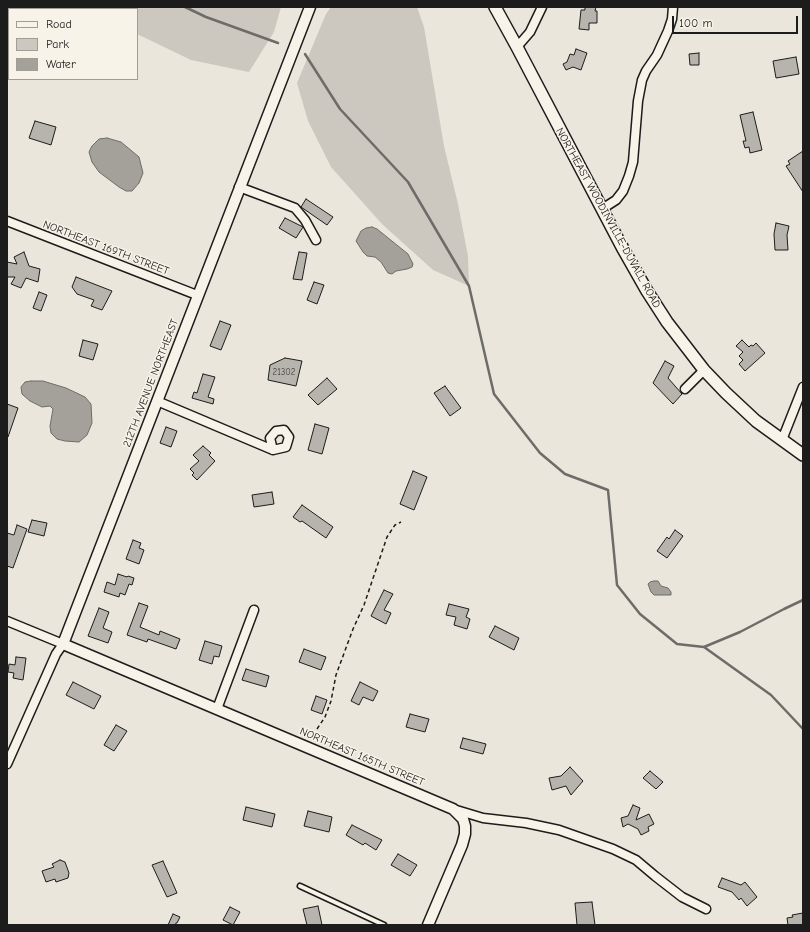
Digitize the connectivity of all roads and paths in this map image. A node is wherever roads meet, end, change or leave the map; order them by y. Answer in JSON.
{"nodes":[{"id":1,"x":310,"y":7,"type":"edge"},
{"id":2,"x":495,"y":7,"type":"edge"},
{"id":3,"x":542,"y":7,"type":"edge"},
{"id":4,"x":673,"y":7,"type":"edge"},
{"id":5,"x":517,"y":48,"type":"junction"},
{"id":6,"x":239,"y":187,"type":"junction"},
{"id":7,"x":602,"y":209,"type":"junction"},
{"id":8,"x":7,"y":220,"type":"edge"},
{"id":9,"x":316,"y":240,"type":"dead end"},
{"id":10,"x":197,"y":295,"type":"junction"},
{"id":11,"x":704,"y":370,"type":"junction"},
{"id":12,"x":803,"y":387,"type":"edge"},
{"id":13,"x":685,"y":389,"type":"dead end"},
{"id":14,"x":157,"y":401,"type":"junction"},
{"id":15,"x":782,"y":440,"type":"junction"},
{"id":16,"x":273,"y":450,"type":"dead end"},
{"id":17,"x":803,"y":455,"type":"edge"},
{"id":18,"x":401,"y":522,"type":"dead end"},
{"id":19,"x":254,"y":610,"type":"dead end"},
{"id":20,"x":7,"y":621,"type":"edge"},
{"id":21,"x":63,"y":644,"type":"junction"},
{"id":22,"x":217,"y":709,"type":"junction"},
{"id":23,"x":317,"y":729,"type":"dead end"},
{"id":24,"x":7,"y":764,"type":"edge"},
{"id":25,"x":453,"y":809,"type":"junction"},
{"id":26,"x":300,"y":886,"type":"dead end"},
{"id":27,"x":706,"y":909,"type":"dead end"},
{"id":28,"x":384,"y":925,"type":"edge"},
{"id":29,"x":428,"y":925,"type":"edge"}],
"edges":[{"from":1,"to":6,"type":"street","name":"212TH AVENUE NORTHEAST"},
{"from":2,"to":5,"type":"main road","name":"NORTHEAST WOODINVILLE-DUVALL ROAD"},
{"from":3,"to":5,"type":"street"},
{"from":4,"to":7,"type":"street"},
{"from":5,"to":7,"type":"main road","name":"NORTHEAST WOODINVILLE-DUVALL ROAD"},
{"from":6,"to":9,"type":"street"},
{"from":6,"to":10,"type":"street","name":"212TH AVENUE NORTHEAST"},
{"from":7,"to":11,"type":"main road","name":"NORTHEAST WOODINVILLE-DUVALL ROAD"},
{"from":8,"to":10,"type":"street","name":"NORTHEAST 169TH STREET"},
{"from":10,"to":14,"type":"street","name":"212TH AVENUE NORTHEAST"},
{"from":11,"to":13,"type":"street"},
{"from":11,"to":15,"type":"main road","name":"NORTHEAST WOODINVILLE-DUVALL ROAD"},
{"from":12,"to":15,"type":"street"},
{"from":14,"to":16,"type":"street"},
{"from":14,"to":21,"type":"street","name":"212TH AVENUE NORTHEAST"},
{"from":15,"to":17,"type":"main road","name":"NORTHEAST WOODINVILLE-DUVALL ROAD"},
{"from":18,"to":23,"type":"path"},
{"from":19,"to":22,"type":"street"},
{"from":20,"to":21,"type":"street","name":"NORTHEAST 165TH STREET"},
{"from":21,"to":22,"type":"street","name":"NORTHEAST 165TH STREET"},
{"from":21,"to":24,"type":"street","name":"212TH AVENUE NORTHEAST"},
{"from":22,"to":25,"type":"street","name":"NORTHEAST 165TH STREET"},
{"from":25,"to":27,"type":"street","name":"NORTHEAST 165TH STREET"},
{"from":25,"to":29,"type":"street"},
{"from":26,"to":28,"type":"lane"}]}
